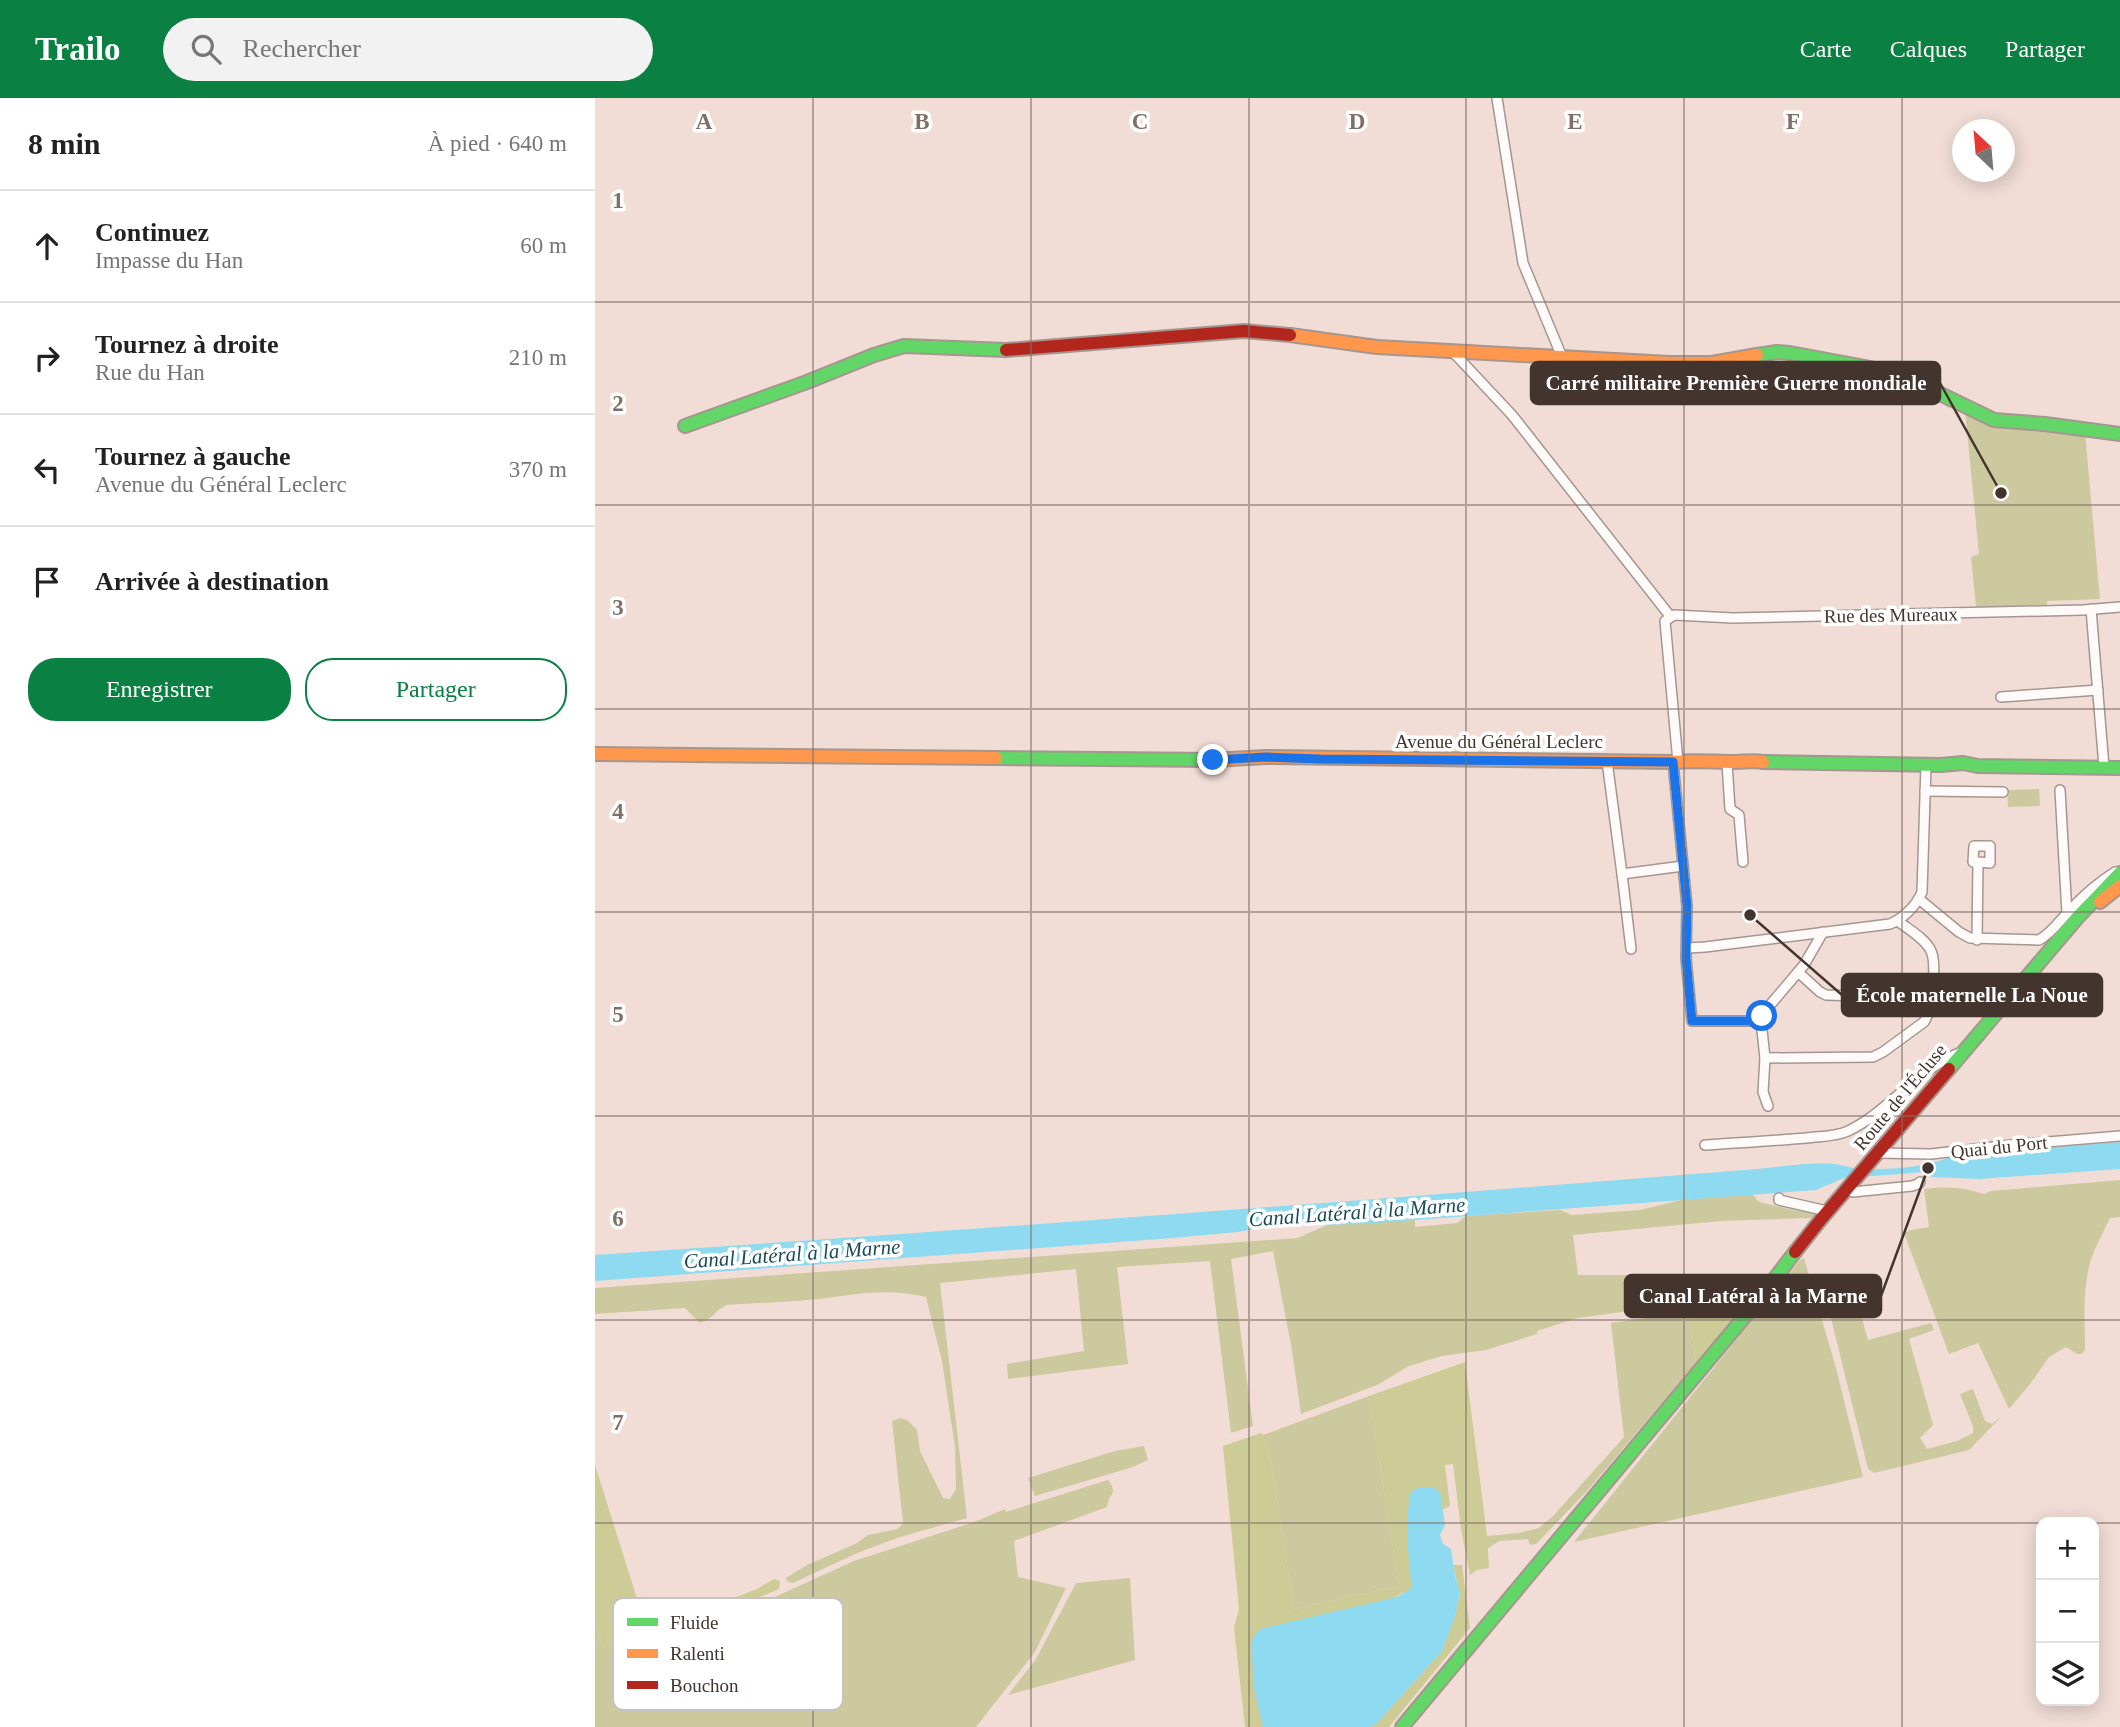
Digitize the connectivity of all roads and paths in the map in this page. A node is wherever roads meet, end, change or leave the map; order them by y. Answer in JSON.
{"nodes":[{"id":1,"x":1497,"y":98,"type":"edge"},
{"id":2,"x":1453,"y":352,"type":"junction"},
{"id":3,"x":1562,"y":357,"type":"junction"},
{"id":4,"x":685,"y":426,"type":"dead end"},
{"id":5,"x":2120,"y":434,"type":"edge"},
{"id":6,"x":2120,"y":607,"type":"edge"},
{"id":7,"x":2091,"y":609,"type":"junction"},
{"id":8,"x":1667,"y":618,"type":"junction"},
{"id":9,"x":2098,"y":690,"type":"junction"},
{"id":10,"x":2001,"y":697,"type":"dead end"},
{"id":11,"x":595,"y":754,"type":"edge"},
{"id":12,"x":1607,"y":761,"type":"junction"},
{"id":13,"x":1675,"y":762,"type":"junction"},
{"id":14,"x":1726,"y":762,"type":"junction"},
{"id":15,"x":1926,"y":765,"type":"junction"},
{"id":16,"x":2104,"y":767,"type":"junction"},
{"id":17,"x":2120,"y":768,"type":"edge"},
{"id":18,"x":1925,"y":790,"type":"junction"},
{"id":19,"x":2060,"y":790,"type":"dead end"},
{"id":20,"x":2003,"y":792,"type":"dead end"},
{"id":21,"x":1743,"y":862,"type":"dead end"},
{"id":22,"x":1978,"y":862,"type":"dead end"},
{"id":23,"x":1683,"y":866,"type":"junction"},
{"id":24,"x":2120,"y":872,"type":"edge"},
{"id":25,"x":1622,"y":874,"type":"junction"},
{"id":26,"x":2120,"y":886,"type":"edge"},
{"id":27,"x":1919,"y":899,"type":"junction"},
{"id":28,"x":2072,"y":916,"type":"junction"},
{"id":29,"x":1898,"y":920,"type":"junction"},
{"id":30,"x":1823,"y":932,"type":"junction"},
{"id":31,"x":1977,"y":940,"type":"junction"},
{"id":32,"x":1687,"y":948,"type":"junction"},
{"id":33,"x":1632,"y":949,"type":"dead end"},
{"id":34,"x":1798,"y":972,"type":"junction"},
{"id":35,"x":1931,"y":998,"type":"junction"},
{"id":36,"x":1761,"y":1021,"type":"junction"},
{"id":37,"x":1963,"y":1052,"type":"junction"},
{"id":38,"x":1765,"y":1058,"type":"junction"},
{"id":39,"x":1768,"y":1107,"type":"dead end"},
{"id":40,"x":2120,"y":1136,"type":"edge"},
{"id":41,"x":1705,"y":1145,"type":"dead end"},
{"id":42,"x":1878,"y":1153,"type":"junction"},
{"id":43,"x":1920,"y":1182,"type":"dead end"},
{"id":44,"x":1847,"y":1188,"type":"junction"},
{"id":45,"x":1779,"y":1198,"type":"dead end"},
{"id":46,"x":1827,"y":1211,"type":"junction"},
{"id":47,"x":1402,"y":1727,"type":"edge"}],
"edges":[{"from":1,"to":3,"type":"street"},
{"from":2,"to":3,"type":"main road"},
{"from":2,"to":4,"type":"main road"},
{"from":2,"to":8,"type":"street"},
{"from":3,"to":5,"type":"main road"},
{"from":6,"to":7,"type":"street","name":"Rue des Mureaux"},
{"from":7,"to":8,"type":"street","name":"Rue des Mureaux"},
{"from":7,"to":9,"type":"street"},
{"from":8,"to":13,"type":"street"},
{"from":9,"to":10,"type":"street"},
{"from":9,"to":16,"type":"street"},
{"from":11,"to":12,"type":"main road","name":"Avenue du Général Leclerc"},
{"from":12,"to":13,"type":"main road","name":"Avenue du Général Leclerc"},
{"from":12,"to":25,"type":"street"},
{"from":13,"to":14,"type":"main road","name":"Avenue du Général Leclerc"},
{"from":13,"to":23,"type":"street"},
{"from":14,"to":15,"type":"main road","name":"Avenue du Général Leclerc"},
{"from":14,"to":21,"type":"street"},
{"from":15,"to":16,"type":"main road","name":"Avenue du Général Leclerc"},
{"from":15,"to":18,"type":"street"},
{"from":16,"to":17,"type":"main road","name":"Avenue du Général Leclerc"},
{"from":18,"to":20,"type":"street"},
{"from":18,"to":27,"type":"street"},
{"from":19,"to":28,"type":"street"},
{"from":22,"to":31,"type":"street"},
{"from":23,"to":25,"type":"street"},
{"from":23,"to":32,"type":"street"},
{"from":24,"to":28,"type":"main road","name":"Route de l'Écluse"},
{"from":25,"to":33,"type":"street"},
{"from":26,"to":28,"type":"main road","name":"Route de l'Écluse"},
{"from":27,"to":29,"type":"street"},
{"from":27,"to":31,"type":"street"},
{"from":28,"to":31,"type":"street"},
{"from":28,"to":37,"type":"main road","name":"Route de l'Écluse"},
{"from":29,"to":30,"type":"street"},
{"from":29,"to":35,"type":"street"},
{"from":30,"to":32,"type":"street"},
{"from":30,"to":34,"type":"street"},
{"from":32,"to":36,"type":"street"},
{"from":34,"to":35,"type":"street"},
{"from":34,"to":36,"type":"street"},
{"from":35,"to":38,"type":"street"},
{"from":36,"to":38,"type":"street"},
{"from":37,"to":41,"type":"street"},
{"from":37,"to":42,"type":"main road","name":"Route de l'Écluse"},
{"from":38,"to":39,"type":"street"},
{"from":40,"to":42,"type":"street","name":"Quai du Port"},
{"from":42,"to":44,"type":"main road","name":"Route de l'Écluse"},
{"from":43,"to":44,"type":"street"},
{"from":44,"to":46,"type":"main road","name":"Route de l'Écluse"},
{"from":45,"to":46,"type":"street"},
{"from":46,"to":47,"type":"main road","name":"Route de l'Écluse"}]}
